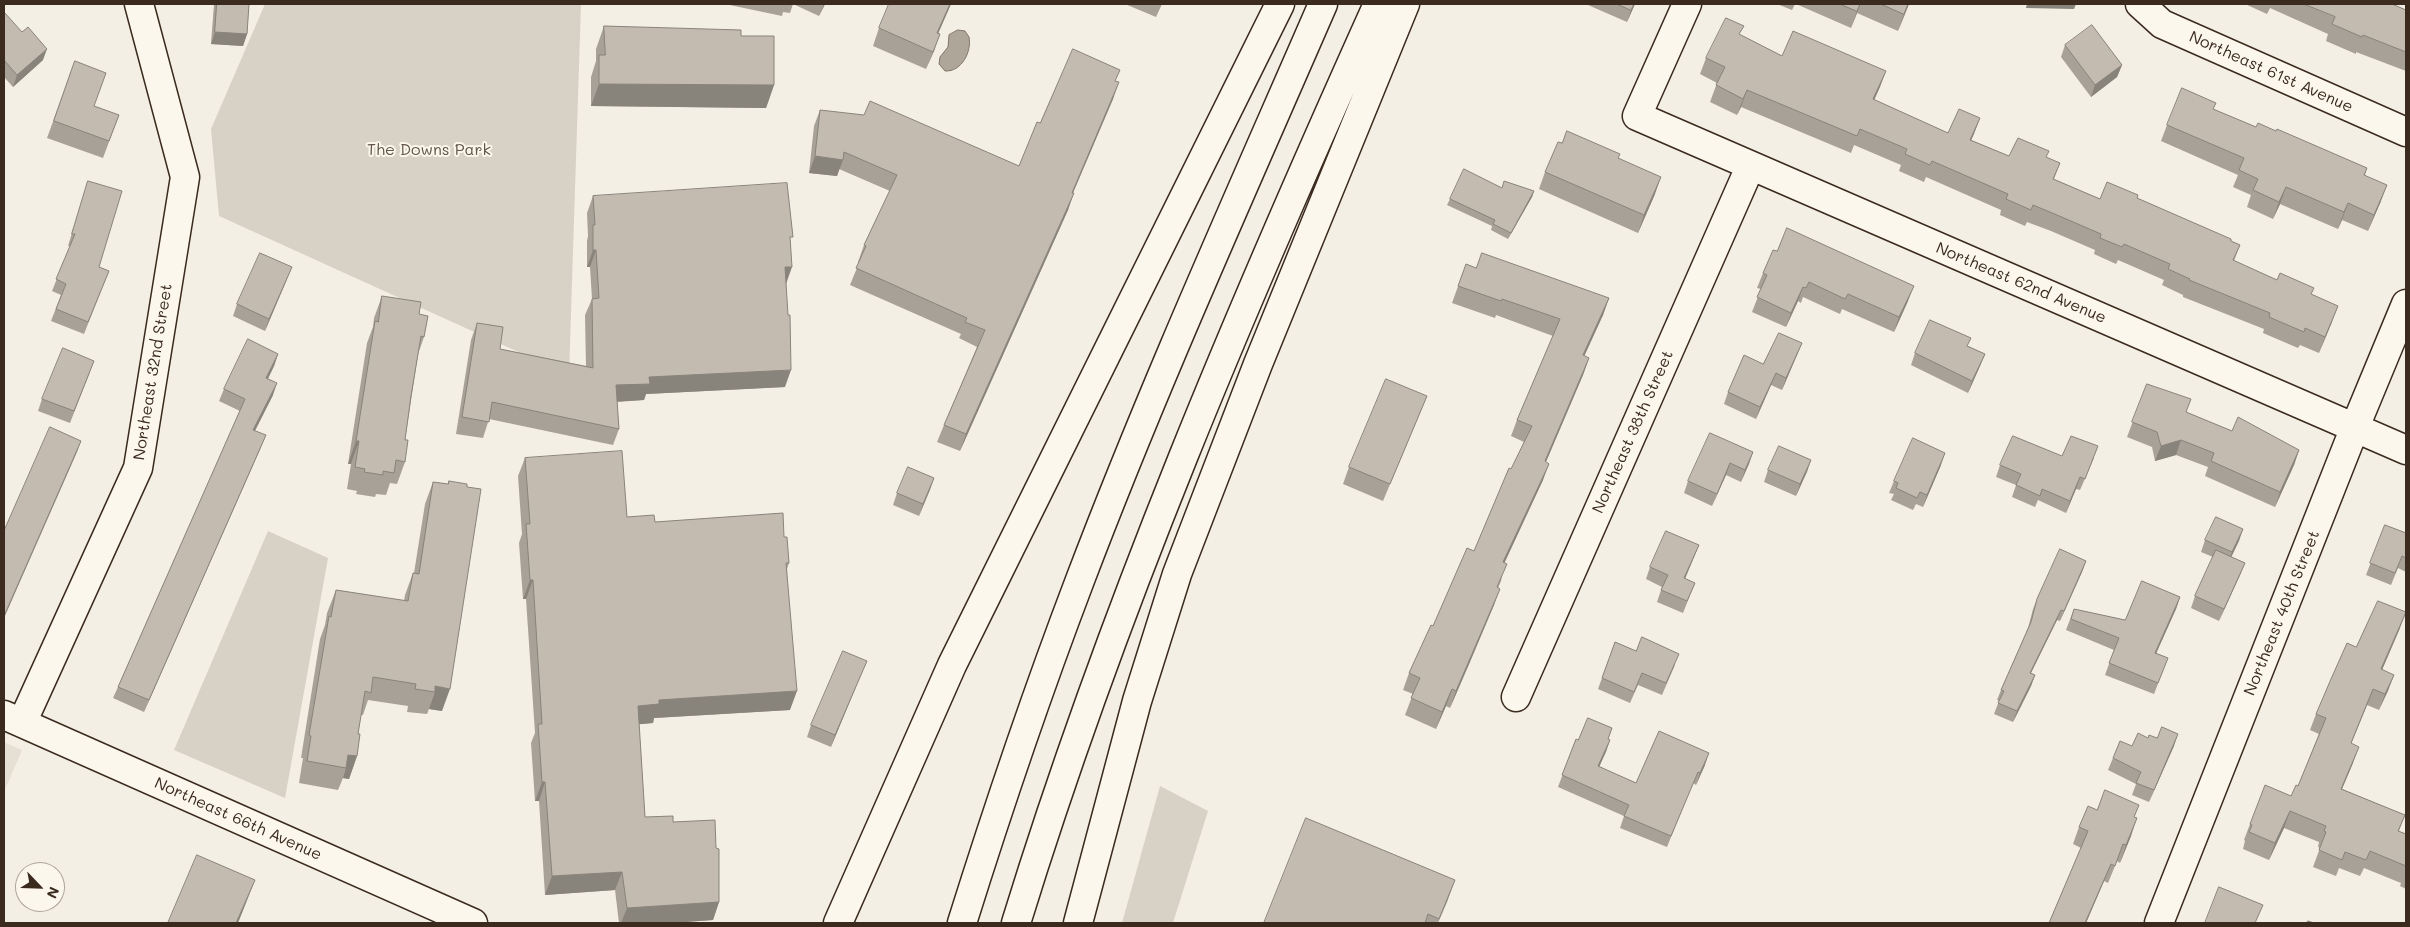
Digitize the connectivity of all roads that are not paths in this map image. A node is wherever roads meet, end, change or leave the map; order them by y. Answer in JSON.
{"nodes":[{"id":1,"x":139,"y":4,"type":"edge"},
{"id":2,"x":1280,"y":4,"type":"edge"},
{"id":3,"x":1323,"y":4,"type":"edge"},
{"id":4,"x":1378,"y":4,"type":"edge"},
{"id":5,"x":1405,"y":4,"type":"edge"},
{"id":6,"x":1687,"y":4,"type":"edge"},
{"id":7,"x":2140,"y":4,"type":"edge"},
{"id":8,"x":2406,"y":132,"type":"edge"},
{"id":9,"x":1750,"y":167,"type":"junction"},
{"id":10,"x":2406,"y":304,"type":"edge"},
{"id":11,"x":2355,"y":427,"type":"junction"},
{"id":12,"x":2406,"y":450,"type":"edge"},
{"id":13,"x":1516,"y":697,"type":"dead end"},
{"id":14,"x":13,"y":719,"type":"edge"},
{"id":15,"x":473,"y":923,"type":"edge"},
{"id":16,"x":838,"y":923,"type":"edge"},
{"id":17,"x":962,"y":923,"type":"edge"},
{"id":18,"x":1016,"y":923,"type":"edge"},
{"id":19,"x":1078,"y":923,"type":"edge"},
{"id":20,"x":2159,"y":923,"type":"edge"}],
"edges":[{"from":1,"to":14,"type":"main road","name":"Northeast 32nd Street"},
{"from":2,"to":16,"type":"main road"},
{"from":3,"to":17,"type":"main road"},
{"from":4,"to":18,"type":"main road"},
{"from":5,"to":19,"type":"main road"},
{"from":6,"to":9,"type":"main road","name":"Northeast 62nd Avenue"},
{"from":7,"to":8,"type":"main road","name":"Northeast 61st Avenue"},
{"from":9,"to":11,"type":"main road","name":"Northeast 62nd Avenue"},
{"from":9,"to":13,"type":"main road","name":"Northeast 38th Street"},
{"from":10,"to":11,"type":"main road","name":"Northeast 40th Street"},
{"from":11,"to":12,"type":"main road","name":"Northeast 62nd Avenue"},
{"from":11,"to":20,"type":"main road","name":"Northeast 40th Street"},
{"from":14,"to":15,"type":"main road","name":"Northeast 66th Avenue"}]}
